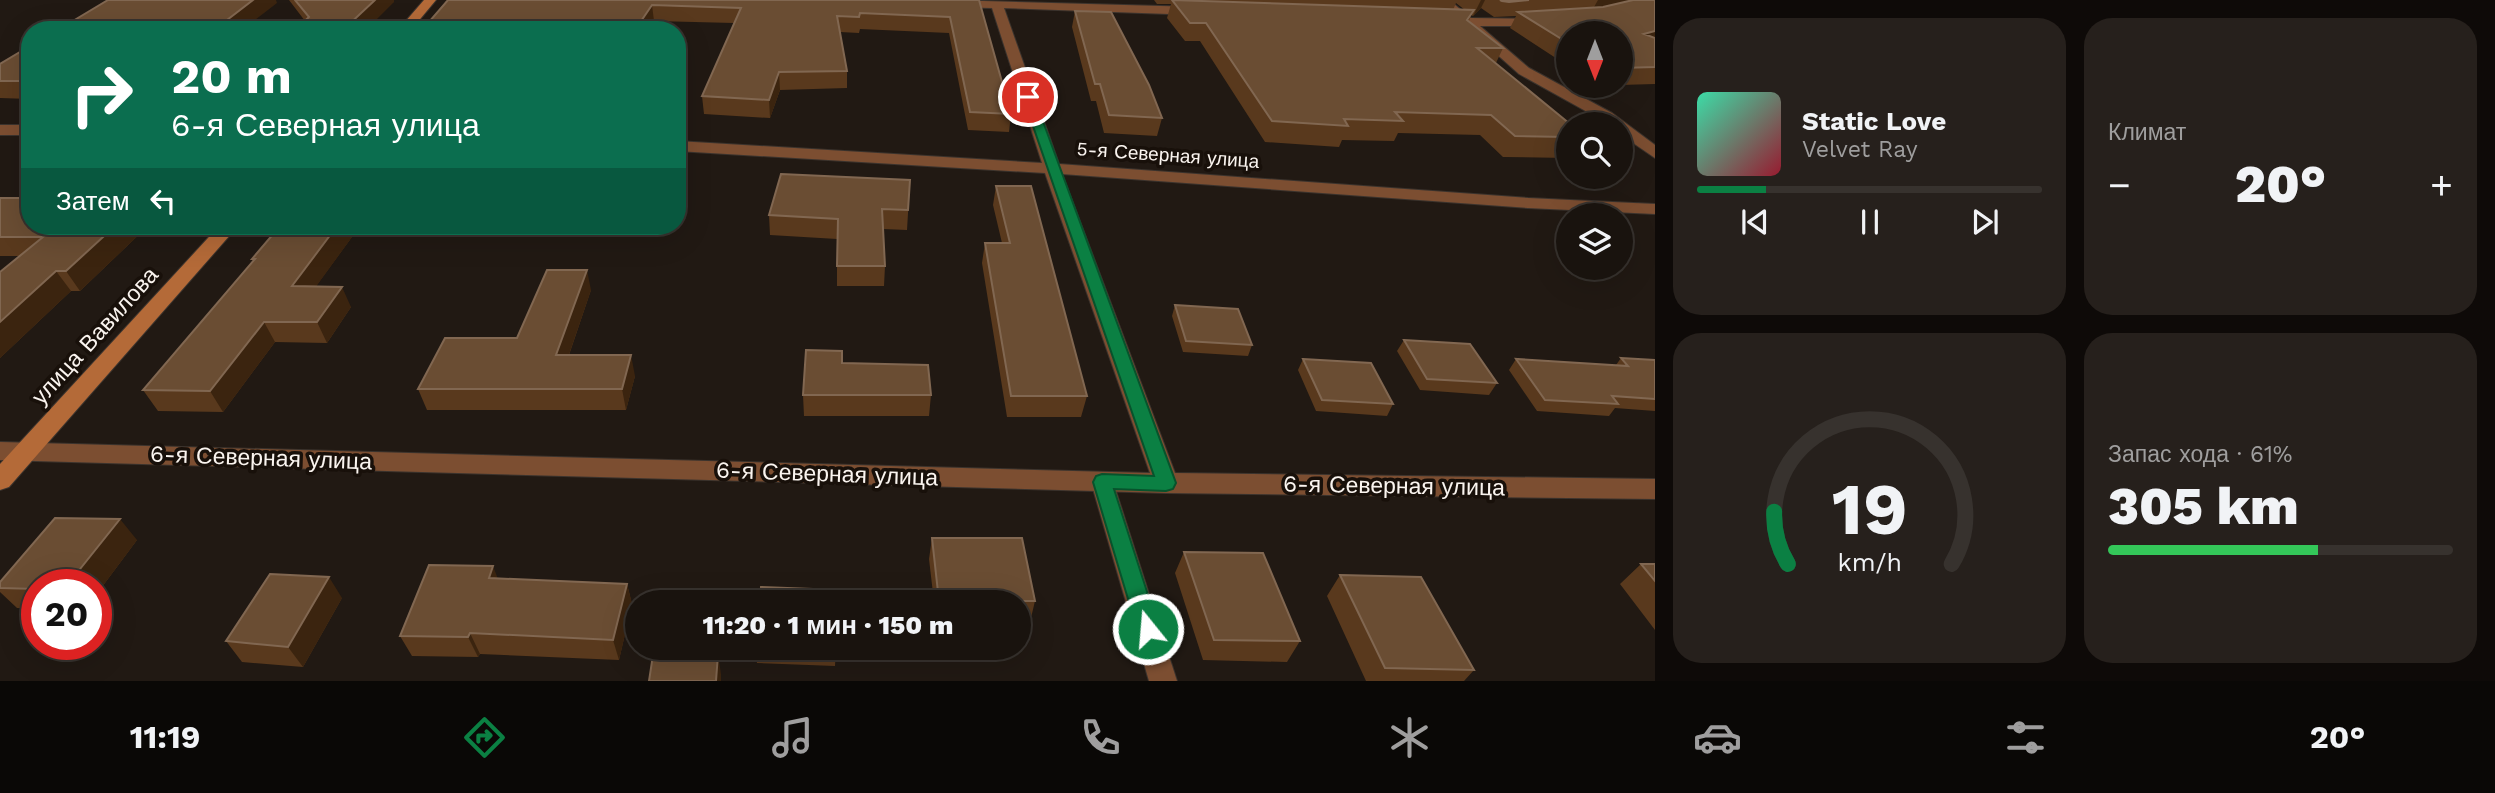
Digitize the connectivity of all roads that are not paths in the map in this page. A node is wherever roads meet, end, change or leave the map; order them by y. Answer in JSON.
{"nodes":[{"id":1,"x":430,"y":0,"type":"edge"},
{"id":2,"x":1442,"y":0,"type":"edge"},
{"id":3,"x":944,"y":2,"type":"edge"},
{"id":4,"x":996,"y":2,"type":"edge"},
{"id":5,"x":1205,"y":11,"type":"edge"},
{"id":6,"x":1427,"y":19,"type":"edge"},
{"id":7,"x":1469,"y":20,"type":"junction"},
{"id":8,"x":1555,"y":20,"type":"edge"},
{"id":9,"x":412,"y":21,"type":"edge"},
{"id":10,"x":1601,"y":112,"type":"edge"},
{"id":11,"x":0,"y":130,"type":"edge"},
{"id":12,"x":21,"y":130,"type":"edge"},
{"id":13,"x":1633,"y":136,"type":"edge"},
{"id":14,"x":686,"y":147,"type":"edge"},
{"id":15,"x":1655,"y":153,"type":"edge"},
{"id":16,"x":1052,"y":168,"type":"junction"},
{"id":17,"x":1655,"y":209,"type":"edge"},
{"id":18,"x":221,"y":235,"type":"edge"},
{"id":19,"x":0,"y":451,"type":"edge"},
{"id":20,"x":27,"y":451,"type":"junction"},
{"id":21,"x":0,"y":480,"type":"edge"},
{"id":22,"x":1102,"y":482,"type":"junction"},
{"id":23,"x":1166,"y":483,"type":"junction"},
{"id":24,"x":1655,"y":489,"type":"edge"},
{"id":25,"x":1163,"y":681,"type":"edge"}],
"edges":[{"from":1,"to":9,"type":"street"},
{"from":2,"to":7,"type":"street"},
{"from":3,"to":4,"type":"street"},
{"from":4,"to":5,"type":"street"},
{"from":4,"to":16,"type":"street"},
{"from":6,"to":7,"type":"street"},
{"from":7,"to":8,"type":"street"},
{"from":7,"to":10,"type":"street"},
{"from":11,"to":12,"type":"street"},
{"from":13,"to":15,"type":"street"},
{"from":14,"to":16,"type":"street","name":"5-я Северная улица"},
{"from":16,"to":17,"type":"street","name":"5-я Северная улица"},
{"from":16,"to":23,"type":"street"},
{"from":18,"to":20,"type":"street","name":"улица Вавилова"},
{"from":19,"to":20,"type":"street","name":"6-я Северная улица"},
{"from":20,"to":21,"type":"street","name":"улица Вавилова"},
{"from":20,"to":22,"type":"street","name":"6-я Северная улица"},
{"from":22,"to":23,"type":"street","name":"6-я Северная улица"},
{"from":22,"to":25,"type":"lane"},
{"from":23,"to":24,"type":"street","name":"6-я Северная улица"}]}
